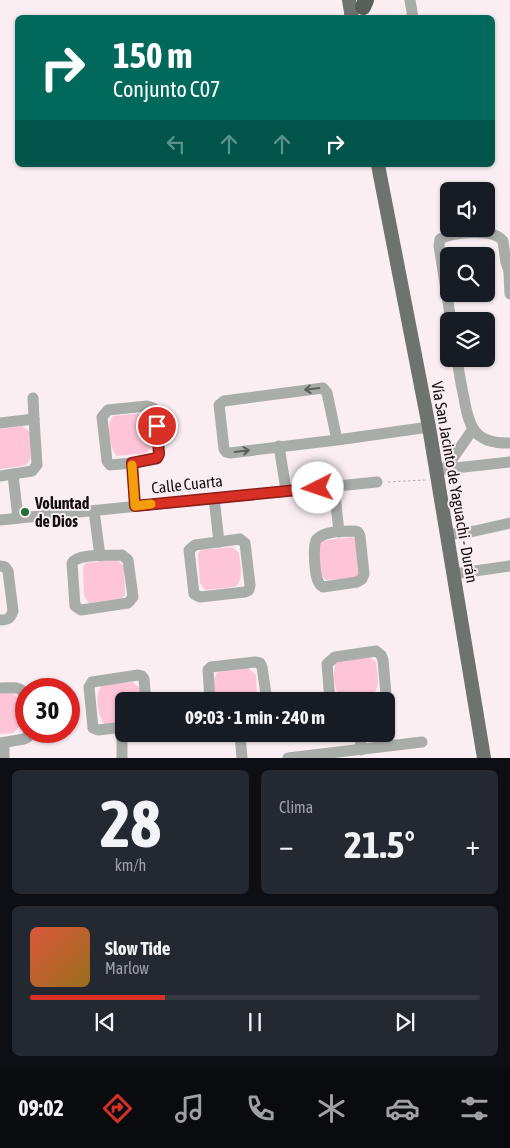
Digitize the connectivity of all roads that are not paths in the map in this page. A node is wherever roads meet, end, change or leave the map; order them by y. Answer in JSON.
{"nodes":[{"id":1,"x":410,"y":0,"type":"edge"},
{"id":2,"x":412,"y":15,"type":"edge"},
{"id":3,"x":379,"y":167,"type":"edge"},
{"id":4,"x":509,"y":272,"type":"edge"},
{"id":5,"x":510,"y":294,"type":"edge"},
{"id":6,"x":450,"y":312,"type":"edge"},
{"id":7,"x":458,"y":367,"type":"edge"},
{"id":8,"x":33,"y":398,"type":"dead end"},
{"id":9,"x":34,"y":419,"type":"junction"},
{"id":10,"x":0,"y":423,"type":"edge"},
{"id":11,"x":429,"y":426,"type":"junction"},
{"id":12,"x":473,"y":429,"type":"junction"},
{"id":13,"x":337,"y":440,"type":"junction"},
{"id":14,"x":510,"y":443,"type":"edge"},
{"id":15,"x":279,"y":446,"type":"junction"},
{"id":16,"x":510,"y":462,"type":"edge"},
{"id":17,"x":132,"y":463,"type":"junction"},
{"id":18,"x":440,"y":473,"type":"junction"},
{"id":19,"x":13,"y":475,"type":"junction"},
{"id":20,"x":0,"y":476,"type":"edge"},
{"id":21,"x":377,"y":482,"type":"road end"},
{"id":22,"x":334,"y":486,"type":"junction"},
{"id":23,"x":286,"y":490,"type":"junction"},
{"id":24,"x":214,"y":498,"type":"junction"},
{"id":25,"x":135,"y":506,"type":"junction"},
{"id":26,"x":94,"y":511,"type":"junction"},
{"id":27,"x":18,"y":518,"type":"junction"},
{"id":28,"x":0,"y":520,"type":"edge"},
{"id":29,"x":510,"y":523,"type":"edge"},
{"id":30,"x":339,"y":532,"type":"junction"},
{"id":31,"x":447,"y":535,"type":"junction"},
{"id":32,"x":219,"y":542,"type":"junction"},
{"id":33,"x":100,"y":556,"type":"junction"},
{"id":34,"x":0,"y":566,"type":"edge"},
{"id":35,"x":510,"y":566,"type":"edge"},
{"id":36,"x":454,"y":574,"type":"junction"},
{"id":37,"x":0,"y":620,"type":"edge"},
{"id":38,"x":15,"y":687,"type":"edge"},
{"id":39,"x":0,"y":688,"type":"edge"},
{"id":40,"x":145,"y":692,"type":"edge"},
{"id":41,"x":209,"y":692,"type":"edge"},
{"id":42,"x":266,"y":692,"type":"edge"},
{"id":43,"x":329,"y":692,"type":"edge"},
{"id":44,"x":386,"y":692,"type":"edge"},
{"id":45,"x":115,"y":728,"type":"edge"},
{"id":46,"x":15,"y":741,"type":"edge"},
{"id":47,"x":123,"y":742,"type":"edge"},
{"id":48,"x":241,"y":742,"type":"edge"},
{"id":49,"x":360,"y":742,"type":"edge"},
{"id":50,"x":422,"y":742,"type":"dead end"},
{"id":51,"x":2,"y":743,"type":"edge"},
{"id":52,"x":361,"y":750,"type":"junction"},
{"id":53,"x":377,"y":753,"type":"edge"},
{"id":54,"x":4,"y":758,"type":"edge"},
{"id":55,"x":122,"y":758,"type":"edge"},
{"id":56,"x":242,"y":758,"type":"edge"},
{"id":57,"x":288,"y":758,"type":"edge"},
{"id":58,"x":484,"y":758,"type":"edge"}],
"edges":[{"from":1,"to":2,"type":"street"},
{"from":3,"to":11,"type":"main road","name":"Vía San Jacinto de Yaguachi - Durán"},
{"from":4,"to":5,"type":"street"},
{"from":4,"to":6,"type":"street"},
{"from":7,"to":12,"type":"street"},
{"from":8,"to":9,"type":"street"},
{"from":9,"to":10,"type":"street"},
{"from":9,"to":19,"type":"street"},
{"from":11,"to":13,"type":"street"},
{"from":11,"to":18,"type":"main road","name":"Vía San Jacinto de Yaguachi - Durán"},
{"from":12,"to":14,"type":"street"},
{"from":12,"to":18,"type":"street"},
{"from":13,"to":15,"type":"street"},
{"from":13,"to":15,"type":"street","one_way":true},
{"from":15,"to":23,"type":"street"},
{"from":16,"to":18,"type":"street"},
{"from":17,"to":17,"type":"street"},
{"from":17,"to":25,"type":"street"},
{"from":18,"to":31,"type":"main road","name":"Vía San Jacinto de Yaguachi - Durán"},
{"from":19,"to":20,"type":"street"},
{"from":19,"to":27,"type":"street"},
{"from":21,"to":22,"type":"street","name":"Calle Cuarta"},
{"from":22,"to":23,"type":"street","name":"Calle Cuarta"},
{"from":22,"to":30,"type":"street"},
{"from":23,"to":24,"type":"street","name":"Calle Cuarta"},
{"from":24,"to":25,"type":"street","name":"Calle Cuarta"},
{"from":24,"to":32,"type":"street"},
{"from":25,"to":26,"type":"street","name":"Calle Cuarta"},
{"from":26,"to":27,"type":"street","name":"Calle Cuarta"},
{"from":26,"to":33,"type":"street"},
{"from":27,"to":28,"type":"street","name":"Calle Cuarta"},
{"from":29,"to":31,"type":"street"},
{"from":30,"to":30,"type":"street"},
{"from":31,"to":36,"type":"main road","name":"Vía San Jacinto de Yaguachi - Durán"},
{"from":32,"to":32,"type":"street"},
{"from":33,"to":33,"type":"street"},
{"from":34,"to":37,"type":"street"},
{"from":35,"to":36,"type":"street"},
{"from":36,"to":58,"type":"main road","name":"Vía San Jacinto de Yaguachi - Durán"},
{"from":38,"to":39,"type":"street"},
{"from":40,"to":45,"type":"street"},
{"from":41,"to":42,"type":"street"},
{"from":43,"to":44,"type":"street"},
{"from":46,"to":51,"type":"street"},
{"from":47,"to":55,"type":"street"},
{"from":48,"to":56,"type":"street"},
{"from":49,"to":52,"type":"street"},
{"from":50,"to":53,"type":"street"},
{"from":51,"to":54,"type":"street"},
{"from":52,"to":53,"type":"street"},
{"from":52,"to":57,"type":"street"}]}
